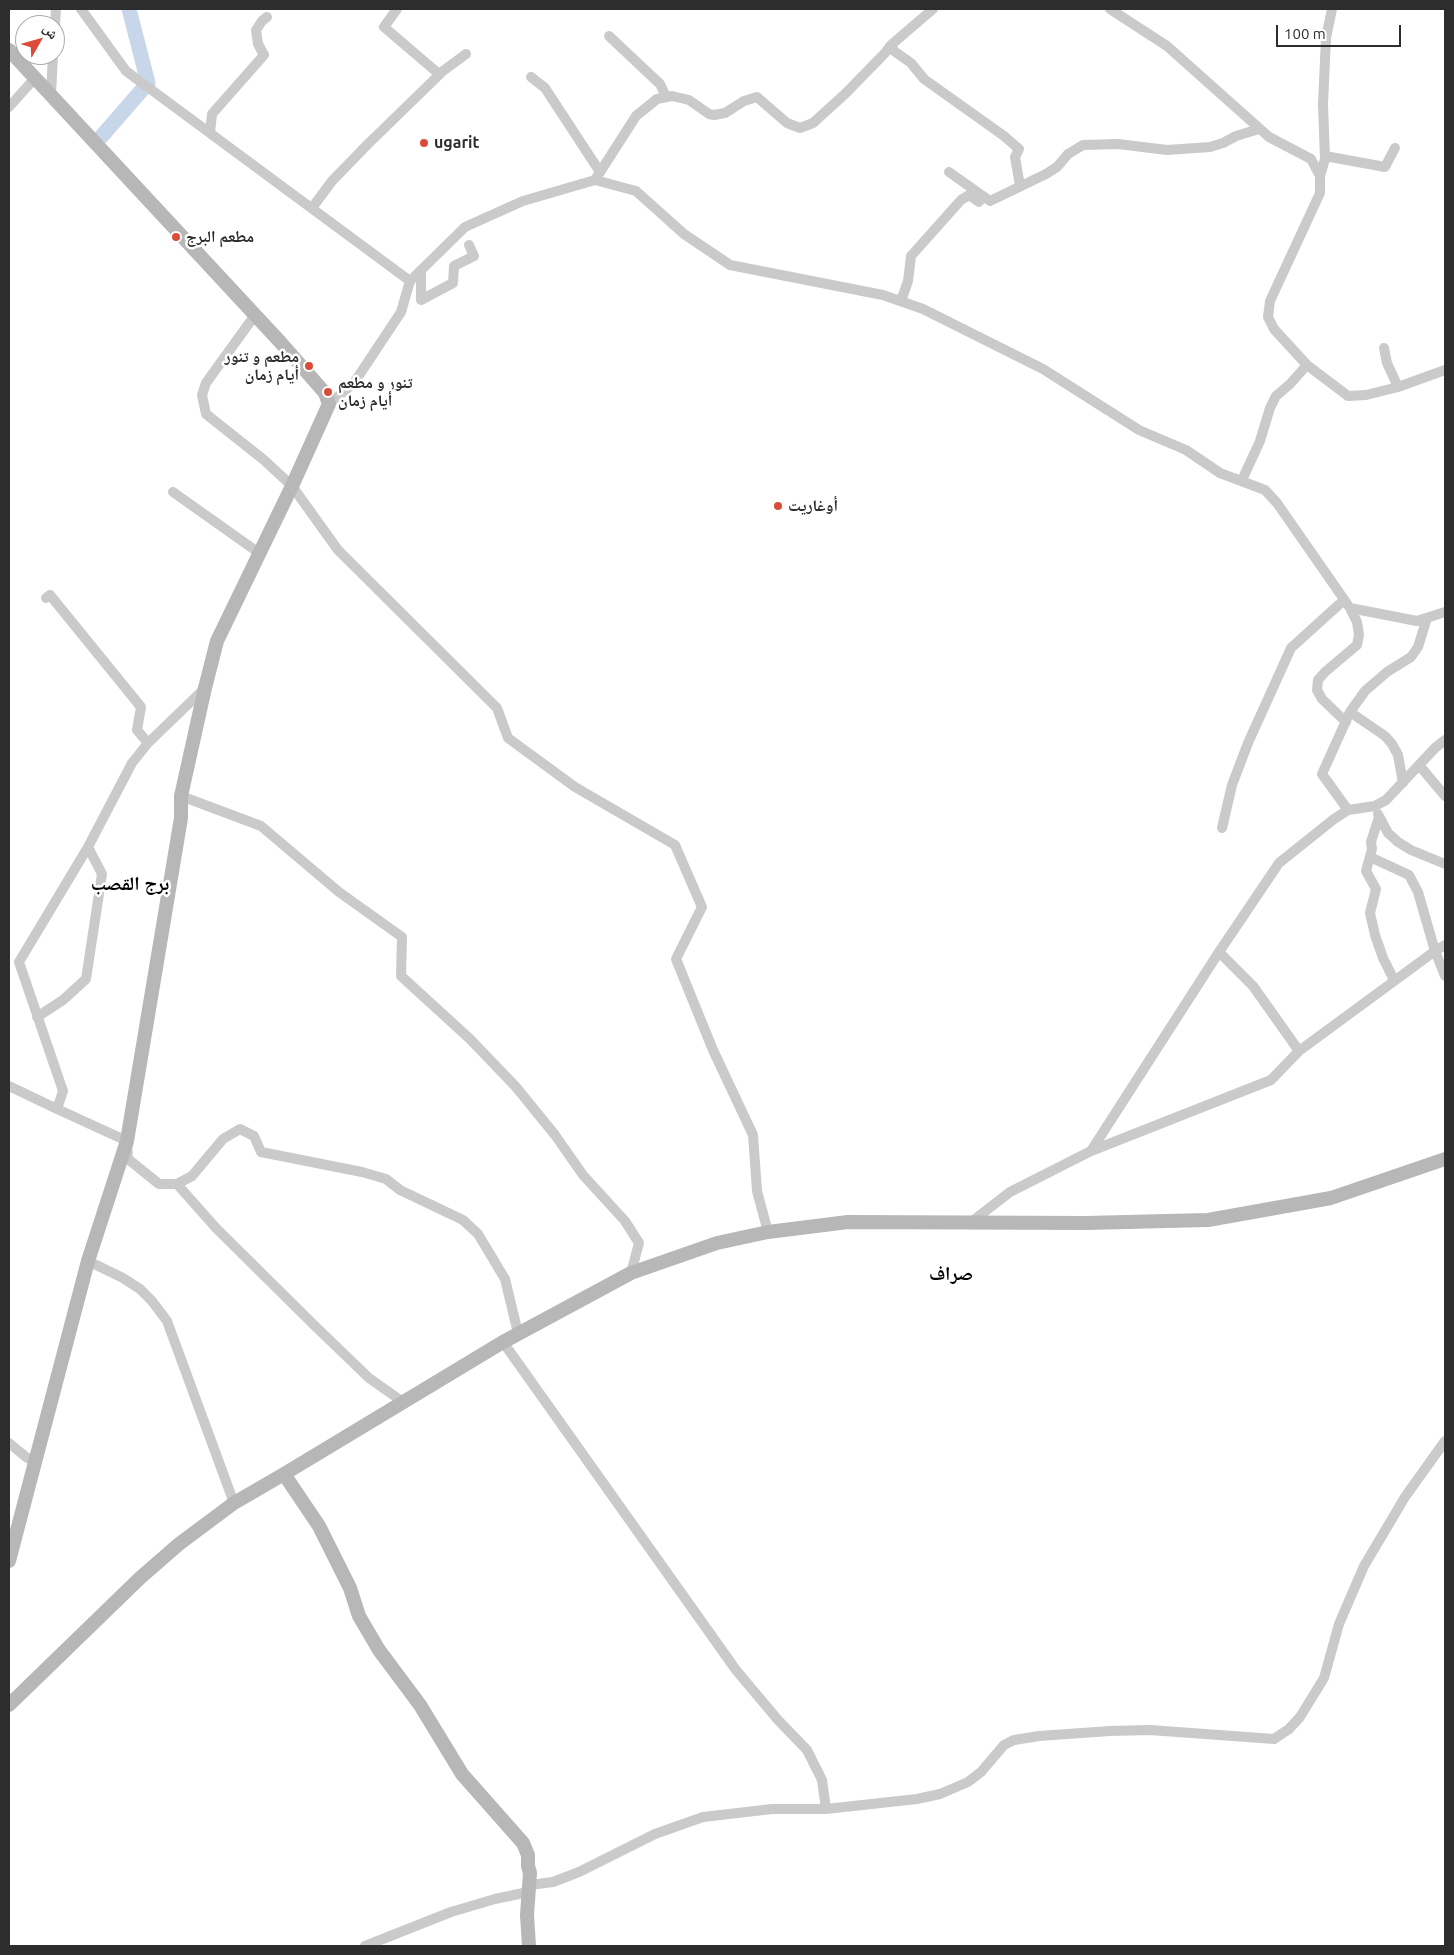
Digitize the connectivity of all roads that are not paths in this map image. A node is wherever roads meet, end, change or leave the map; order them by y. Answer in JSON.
{"nodes":[{"id":1,"x":81,"y":9,"type":"edge"},
{"id":2,"x":397,"y":9,"type":"edge"},
{"id":3,"x":933,"y":9,"type":"edge"},
{"id":4,"x":1110,"y":9,"type":"edge"},
{"id":5,"x":1332,"y":9,"type":"edge"},
{"id":6,"x":267,"y":17,"type":"dead end"},
{"id":7,"x":609,"y":36,"type":"dead end"},
{"id":8,"x":891,"y":45,"type":"junction"},
{"id":9,"x":9,"y":50,"type":"edge"},
{"id":10,"x":466,"y":54,"type":"dead end"},
{"id":11,"x":52,"y":65,"type":"edge"},
{"id":12,"x":439,"y":74,"type":"junction"},
{"id":13,"x":531,"y":77,"type":"dead end"},
{"id":14,"x":36,"y":78,"type":"junction"},
{"id":15,"x":51,"y":94,"type":"junction"},
{"id":16,"x":666,"y":97,"type":"junction"},
{"id":17,"x":9,"y":107,"type":"edge"},
{"id":18,"x":1259,"y":129,"type":"junction"},
{"id":19,"x":210,"y":134,"type":"junction"},
{"id":20,"x":1395,"y":148,"type":"dead end"},
{"id":21,"x":1325,"y":156,"type":"junction"},
{"id":22,"x":949,"y":172,"type":"dead end"},
{"id":23,"x":597,"y":176,"type":"junction"},
{"id":24,"x":1320,"y":176,"type":"junction"},
{"id":25,"x":958,"y":178,"type":"junction"},
{"id":26,"x":1020,"y":186,"type":"junction"},
{"id":27,"x":969,"y":195,"type":"junction"},
{"id":28,"x":990,"y":201,"type":"junction"},
{"id":29,"x":312,"y":208,"type":"junction"},
{"id":30,"x":469,"y":246,"type":"dead end"},
{"id":31,"x":421,"y":270,"type":"junction"},
{"id":32,"x":410,"y":281,"type":"junction"},
{"id":33,"x":901,"y":302,"type":"junction"},
{"id":34,"x":254,"y":315,"type":"junction"},
{"id":35,"x":1384,"y":348,"type":"dead end"},
{"id":36,"x":1307,"y":365,"type":"junction"},
{"id":37,"x":1445,"y":370,"type":"edge"},
{"id":38,"x":1398,"y":387,"type":"junction"},
{"id":39,"x":329,"y":404,"type":"junction"},
{"id":40,"x":1242,"y":480,"type":"junction"},
{"id":41,"x":292,"y":486,"type":"junction"},
{"id":42,"x":173,"y":492,"type":"dead end"},
{"id":43,"x":259,"y":553,"type":"junction"},
{"id":44,"x":46,"y":598,"type":"dead end"},
{"id":45,"x":1347,"y":604,"type":"junction"},
{"id":46,"x":1445,"y":612,"type":"edge"},
{"id":47,"x":1427,"y":618,"type":"junction"},
{"id":48,"x":205,"y":688,"type":"junction"},
{"id":49,"x":1348,"y":717,"type":"junction"},
{"id":50,"x":1445,"y":740,"type":"edge"},
{"id":51,"x":148,"y":743,"type":"junction"},
{"id":52,"x":1420,"y":765,"type":"junction"},
{"id":53,"x":1403,"y":782,"type":"junction"},
{"id":54,"x":181,"y":796,"type":"junction"},
{"id":55,"x":1445,"y":796,"type":"edge"},
{"id":56,"x":1375,"y":806,"type":"junction"},
{"id":57,"x":1348,"y":810,"type":"junction"},
{"id":58,"x":1379,"y":817,"type":"junction"},
{"id":59,"x":1222,"y":828,"type":"dead end"},
{"id":60,"x":88,"y":847,"type":"junction"},
{"id":61,"x":1370,"y":857,"type":"junction"},
{"id":62,"x":1445,"y":864,"type":"edge"},
{"id":63,"x":1445,"y":944,"type":"edge"},
{"id":64,"x":1434,"y":951,"type":"junction"},
{"id":65,"x":1219,"y":952,"type":"junction"},
{"id":66,"x":1445,"y":976,"type":"edge"},
{"id":67,"x":1394,"y":980,"type":"junction"},
{"id":68,"x":37,"y":1017,"type":"junction"},
{"id":69,"x":1299,"y":1051,"type":"junction"},
{"id":70,"x":9,"y":1086,"type":"edge"},
{"id":71,"x":57,"y":1109,"type":"junction"},
{"id":72,"x":127,"y":1141,"type":"junction"},
{"id":73,"x":1091,"y":1151,"type":"junction"},
{"id":74,"x":1445,"y":1159,"type":"edge"},
{"id":75,"x":176,"y":1184,"type":"junction"},
{"id":76,"x":970,"y":1223,"type":"junction"},
{"id":77,"x":768,"y":1232,"type":"junction"},
{"id":78,"x":88,"y":1262,"type":"junction"},
{"id":79,"x":631,"y":1273,"type":"junction"},
{"id":80,"x":518,"y":1333,"type":"junction"},
{"id":81,"x":503,"y":1342,"type":"junction"},
{"id":82,"x":403,"y":1402,"type":"junction"},
{"id":83,"x":1445,"y":1441,"type":"edge"},
{"id":84,"x":9,"y":1443,"type":"edge"},
{"id":85,"x":36,"y":1463,"type":"junction"},
{"id":86,"x":284,"y":1474,"type":"junction"},
{"id":87,"x":234,"y":1503,"type":"junction"},
{"id":88,"x":9,"y":1561,"type":"edge"},
{"id":89,"x":9,"y":1704,"type":"edge"},
{"id":90,"x":826,"y":1809,"type":"junction"},
{"id":91,"x":529,"y":1888,"type":"junction"},
{"id":92,"x":365,"y":1946,"type":"edge"},
{"id":93,"x":529,"y":1946,"type":"edge"}],
"edges":[{"from":1,"to":19,"type":"street"},
{"from":2,"to":12,"type":"street"},
{"from":3,"to":8,"type":"street"},
{"from":4,"to":18,"type":"street"},
{"from":5,"to":21,"type":"street"},
{"from":6,"to":19,"type":"street"},
{"from":7,"to":16,"type":"street"},
{"from":8,"to":16,"type":"street"},
{"from":8,"to":26,"type":"street"},
{"from":9,"to":14,"type":"main road"},
{"from":10,"to":12,"type":"street"},
{"from":11,"to":15,"type":"street"},
{"from":12,"to":29,"type":"street"},
{"from":13,"to":23,"type":"street"},
{"from":14,"to":15,"type":"main road"},
{"from":14,"to":17,"type":"street"},
{"from":15,"to":34,"type":"main road"},
{"from":16,"to":23,"type":"street"},
{"from":18,"to":24,"type":"street"},
{"from":18,"to":26,"type":"street"},
{"from":19,"to":29,"type":"street"},
{"from":20,"to":21,"type":"street"},
{"from":21,"to":24,"type":"street"},
{"from":22,"to":25,"type":"street"},
{"from":23,"to":31,"type":"street"},
{"from":23,"to":33,"type":"street"},
{"from":24,"to":36,"type":"street"},
{"from":25,"to":27,"type":"street"},
{"from":25,"to":28,"type":"street"},
{"from":26,"to":28,"type":"street"},
{"from":27,"to":28,"type":"street"},
{"from":27,"to":33,"type":"street"},
{"from":29,"to":32,"type":"street"},
{"from":30,"to":31,"type":"street"},
{"from":31,"to":32,"type":"street"},
{"from":32,"to":39,"type":"street"},
{"from":33,"to":40,"type":"street"},
{"from":34,"to":39,"type":"main road"},
{"from":34,"to":41,"type":"street"},
{"from":35,"to":38,"type":"street"},
{"from":36,"to":38,"type":"street"},
{"from":36,"to":40,"type":"street"},
{"from":37,"to":38,"type":"street"},
{"from":39,"to":41,"type":"main road"},
{"from":40,"to":45,"type":"street"},
{"from":41,"to":43,"type":"main road"},
{"from":41,"to":77,"type":"street"},
{"from":42,"to":43,"type":"street"},
{"from":43,"to":48,"type":"main road"},
{"from":44,"to":51,"type":"street"},
{"from":45,"to":47,"type":"street"},
{"from":45,"to":49,"type":"street"},
{"from":45,"to":59,"type":"street"},
{"from":46,"to":47,"type":"street"},
{"from":47,"to":49,"type":"street"},
{"from":48,"to":51,"type":"street"},
{"from":48,"to":54,"type":"main road"},
{"from":49,"to":53,"type":"street"},
{"from":49,"to":57,"type":"street"},
{"from":50,"to":52,"type":"street"},
{"from":51,"to":60,"type":"street"},
{"from":52,"to":53,"type":"street"},
{"from":52,"to":55,"type":"street"},
{"from":53,"to":56,"type":"street"},
{"from":54,"to":72,"type":"main road"},
{"from":54,"to":79,"type":"street"},
{"from":56,"to":57,"type":"street"},
{"from":56,"to":58,"type":"street"},
{"from":57,"to":65,"type":"street"},
{"from":58,"to":61,"type":"street"},
{"from":58,"to":62,"type":"street"},
{"from":60,"to":68,"type":"street"},
{"from":60,"to":68,"type":"street"},
{"from":61,"to":64,"type":"street"},
{"from":61,"to":67,"type":"street"},
{"from":63,"to":64,"type":"street"},
{"from":64,"to":66,"type":"street"},
{"from":64,"to":67,"type":"street"},
{"from":65,"to":69,"type":"street"},
{"from":65,"to":73,"type":"street"},
{"from":67,"to":69,"type":"street"},
{"from":68,"to":71,"type":"street"},
{"from":69,"to":73,"type":"street"},
{"from":70,"to":71,"type":"street"},
{"from":71,"to":72,"type":"street"},
{"from":72,"to":75,"type":"street"},
{"from":72,"to":78,"type":"main road"},
{"from":73,"to":76,"type":"street"},
{"from":74,"to":76,"type":"main road"},
{"from":75,"to":80,"type":"street"},
{"from":75,"to":82,"type":"street"},
{"from":76,"to":77,"type":"main road"},
{"from":77,"to":79,"type":"main road"},
{"from":78,"to":85,"type":"main road"},
{"from":78,"to":87,"type":"street"},
{"from":79,"to":80,"type":"main road"},
{"from":80,"to":81,"type":"main road"},
{"from":81,"to":82,"type":"main road"},
{"from":81,"to":90,"type":"street"},
{"from":82,"to":86,"type":"main road"},
{"from":83,"to":90,"type":"street"},
{"from":84,"to":85,"type":"street"},
{"from":85,"to":88,"type":"main road"},
{"from":86,"to":87,"type":"main road"},
{"from":86,"to":91,"type":"main road"},
{"from":87,"to":89,"type":"main road"},
{"from":90,"to":91,"type":"street"},
{"from":91,"to":92,"type":"street"},
{"from":91,"to":93,"type":"main road"}]}
